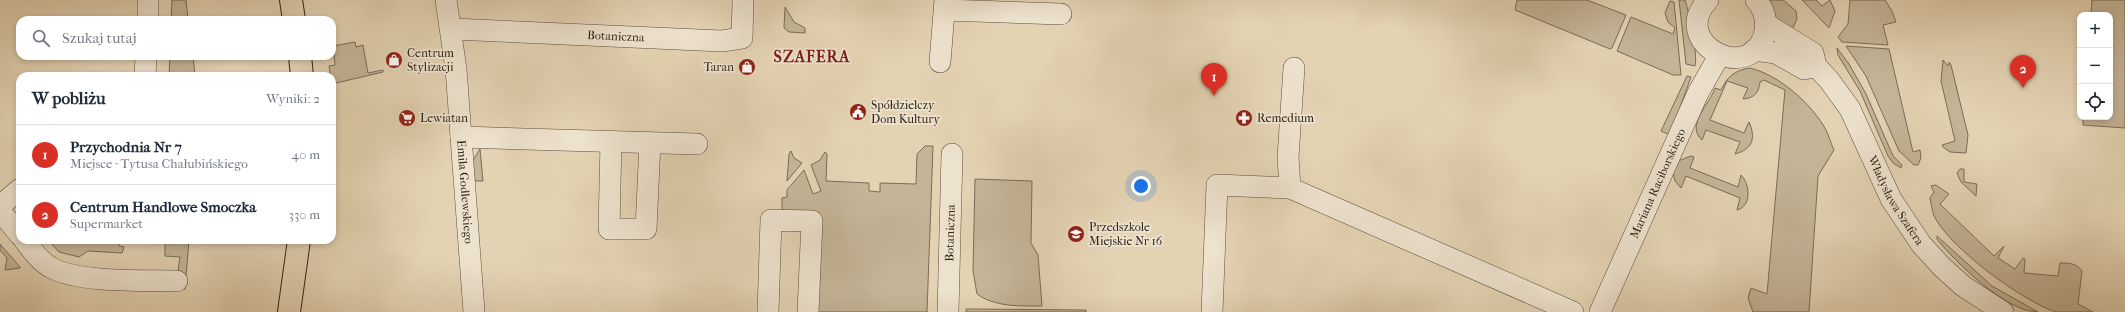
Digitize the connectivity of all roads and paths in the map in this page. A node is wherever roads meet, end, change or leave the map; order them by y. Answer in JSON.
{"nodes":[{"id":1,"x":148,"y":0,"type":"edge"},
{"id":2,"x":291,"y":0,"type":"edge"},
{"id":3,"x":446,"y":0,"type":"edge"},
{"id":4,"x":743,"y":0,"type":"edge"},
{"id":5,"x":1756,"y":0,"type":"edge"},
{"id":6,"x":1701,"y":3,"type":"edge"},
{"id":7,"x":945,"y":5,"type":"edge"},
{"id":8,"x":1061,"y":14,"type":"dead end"},
{"id":9,"x":148,"y":16,"type":"edge"},
{"id":10,"x":293,"y":16,"type":"edge"},
{"id":11,"x":1766,"y":24,"type":"junction"},
{"id":12,"x":452,"y":30,"type":"junction"},
{"id":13,"x":1754,"y":50,"type":"junction"},
{"id":14,"x":1719,"y":56,"type":"junction"},
{"id":15,"x":146,"y":60,"type":"edge"},
{"id":16,"x":300,"y":60,"type":"edge"},
{"id":17,"x":940,"y":62,"type":"dead end"},
{"id":18,"x":1816,"y":66,"type":"junction"},
{"id":19,"x":1294,"y":68,"type":"dead end"},
{"id":20,"x":145,"y":72,"type":"edge"},
{"id":21,"x":302,"y":72,"type":"edge"},
{"id":22,"x":461,"y":137,"type":"junction"},
{"id":23,"x":611,"y":142,"type":"junction"},
{"id":24,"x":650,"y":143,"type":"junction"},
{"id":25,"x":697,"y":144,"type":"dead end"},
{"id":26,"x":952,"y":154,"type":"dead end"},
{"id":27,"x":1290,"y":188,"type":"junction"},
{"id":28,"x":16,"y":192,"type":"edge"},
{"id":29,"x":0,"y":206,"type":"edge"},
{"id":30,"x":0,"y":211,"type":"edge"},
{"id":31,"x":16,"y":230,"type":"edge"},
{"id":32,"x":27,"y":244,"type":"edge"},
{"id":33,"x":298,"y":244,"type":"edge"},
{"id":34,"x":177,"y":281,"type":"dead end"},
{"id":35,"x":289,"y":312,"type":"edge"},
{"id":36,"x":474,"y":312,"type":"edge"},
{"id":37,"x":768,"y":312,"type":"edge"},
{"id":38,"x":808,"y":312,"type":"edge"},
{"id":39,"x":948,"y":312,"type":"edge"},
{"id":40,"x":1212,"y":312,"type":"edge"},
{"id":41,"x":1573,"y":312,"type":"edge"},
{"id":42,"x":1600,"y":312,"type":"edge"},
{"id":43,"x":2003,"y":312,"type":"edge"}],
"edges":[{"from":1,"to":9,"type":"street"},
{"from":2,"to":10,"type":"main road"},
{"from":3,"to":12,"type":"street","name":"Emila Godlewskiego"},
{"from":4,"to":12,"type":"street","name":"Botaniczna"},
{"from":5,"to":11,"type":"street"},
{"from":6,"to":14,"type":"street"},
{"from":7,"to":8,"type":"street"},
{"from":7,"to":17,"type":"street"},
{"from":11,"to":13,"type":"street"},
{"from":11,"to":18,"type":"street","name":"Władysława Szafera"},
{"from":12,"to":22,"type":"street","name":"Emila Godlewskiego"},
{"from":13,"to":14,"type":"street"},
{"from":13,"to":18,"type":"street"},
{"from":14,"to":42,"type":"street","name":"Mariana Raciborskiego"},
{"from":15,"to":20,"type":"street"},
{"from":16,"to":21,"type":"main road"},
{"from":18,"to":43,"type":"street","name":"Władysława Szafera"},
{"from":19,"to":27,"type":"street"},
{"from":22,"to":23,"type":"street"},
{"from":22,"to":36,"type":"street","name":"Emila Godlewskiego"},
{"from":23,"to":24,"type":"street"},
{"from":23,"to":24,"type":"street"},
{"from":24,"to":25,"type":"street"},
{"from":26,"to":39,"type":"street","name":"Botaniczna"},
{"from":27,"to":40,"type":"street"},
{"from":27,"to":41,"type":"street"},
{"from":28,"to":29,"type":"street"},
{"from":30,"to":31,"type":"street"},
{"from":32,"to":34,"type":"street"},
{"from":33,"to":35,"type":"main road"},
{"from":37,"to":38,"type":"street"}]}
